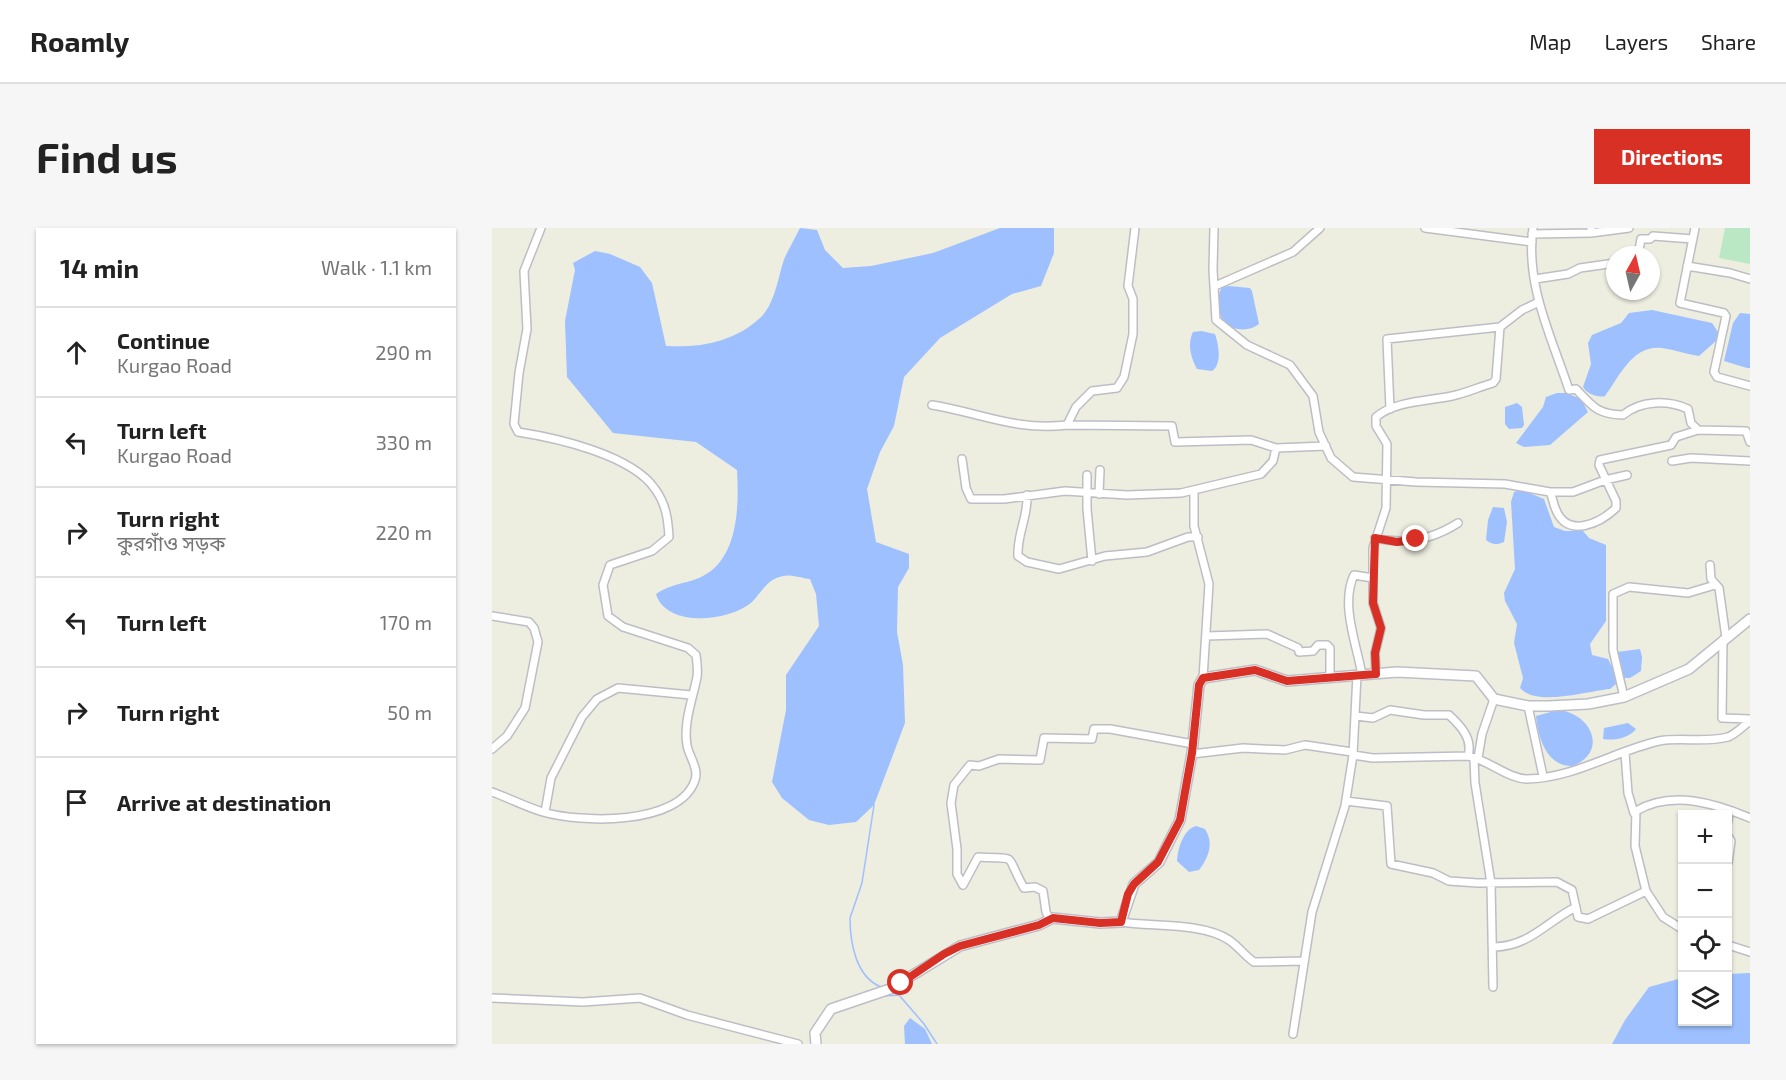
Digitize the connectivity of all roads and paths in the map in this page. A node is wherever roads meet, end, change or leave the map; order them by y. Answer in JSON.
{"nodes":[{"id":1,"x":1135,"y":228,"type":"edge"},
{"id":2,"x":1215,"y":228,"type":"edge"},
{"id":3,"x":1320,"y":228,"type":"edge"},
{"id":4,"x":1425,"y":228,"type":"edge"},
{"id":5,"x":1629,"y":228,"type":"edge"},
{"id":6,"x":1695,"y":228,"type":"edge"},
{"id":7,"x":538,"y":229,"type":"edge"},
{"id":8,"x":1591,"y":231,"type":"edge"},
{"id":9,"x":1532,"y":235,"type":"edge"},
{"id":10,"x":1693,"y":239,"type":"junction"},
{"id":11,"x":1640,"y":246,"type":"edge"},
{"id":12,"x":1606,"y":265,"type":"edge"},
{"id":13,"x":1687,"y":266,"type":"junction"},
{"id":14,"x":1535,"y":279,"type":"junction"},
{"id":15,"x":1750,"y":279,"type":"edge"},
{"id":16,"x":1215,"y":286,"type":"junction"},
{"id":17,"x":1539,"y":302,"type":"junction"},
{"id":18,"x":1500,"y":327,"type":"junction"},
{"id":19,"x":1750,"y":386,"type":"edge"},
{"id":20,"x":932,"y":405,"type":"dead end"},
{"id":21,"x":1390,"y":409,"type":"junction"},
{"id":22,"x":1067,"y":425,"type":"junction"},
{"id":23,"x":1698,"y":430,"type":"junction"},
{"id":24,"x":1750,"y":442,"type":"edge"},
{"id":25,"x":1326,"y":447,"type":"junction"},
{"id":26,"x":1276,"y":448,"type":"junction"},
{"id":27,"x":962,"y":459,"type":"dead end"},
{"id":28,"x":1672,"y":461,"type":"dead end"},
{"id":29,"x":1750,"y":461,"type":"edge"},
{"id":30,"x":1100,"y":470,"type":"dead end"},
{"id":31,"x":1087,"y":475,"type":"dead end"},
{"id":32,"x":1627,"y":475,"type":"dead end"},
{"id":33,"x":1385,"y":480,"type":"junction"},
{"id":34,"x":1605,"y":480,"type":"junction"},
{"id":35,"x":1194,"y":491,"type":"junction"},
{"id":36,"x":1550,"y":492,"type":"junction"},
{"id":37,"x":1088,"y":494,"type":"junction"},
{"id":38,"x":1027,"y":495,"type":"junction"},
{"id":39,"x":1099,"y":495,"type":"junction"},
{"id":40,"x":1458,"y":523,"type":"dead end"},
{"id":41,"x":1198,"y":537,"type":"junction"},
{"id":42,"x":1375,"y":538,"type":"junction"},
{"id":43,"x":1092,"y":561,"type":"junction"},
{"id":44,"x":1710,"y":565,"type":"dead end"},
{"id":45,"x":1373,"y":578,"type":"junction"},
{"id":46,"x":1715,"y":585,"type":"junction"},
{"id":47,"x":492,"y":616,"type":"edge"},
{"id":48,"x":1750,"y":619,"type":"edge"},
{"id":49,"x":1207,"y":636,"type":"junction"},
{"id":50,"x":1725,"y":639,"type":"junction"},
{"id":51,"x":1376,"y":674,"type":"junction"},
{"id":52,"x":1360,"y":675,"type":"junction"},
{"id":53,"x":1203,"y":678,"type":"junction"},
{"id":54,"x":1330,"y":678,"type":"junction"},
{"id":55,"x":691,"y":695,"type":"junction"},
{"id":56,"x":1624,"y":696,"type":"junction"},
{"id":57,"x":1494,"y":699,"type":"junction"},
{"id":58,"x":1528,"y":706,"type":"junction"},
{"id":59,"x":1356,"y":716,"type":"junction"},
{"id":60,"x":1750,"y":720,"type":"edge"},
{"id":61,"x":1193,"y":744,"type":"junction"},
{"id":62,"x":492,"y":749,"type":"edge"},
{"id":63,"x":1625,"y":753,"type":"junction"},
{"id":64,"x":1192,"y":754,"type":"junction"},
{"id":65,"x":1353,"y":755,"type":"junction"},
{"id":66,"x":1473,"y":757,"type":"junction"},
{"id":67,"x":1543,"y":776,"type":"junction"},
{"id":68,"x":492,"y":792,"type":"edge"},
{"id":69,"x":1346,"y":801,"type":"junction"},
{"id":70,"x":1726,"y":810,"type":"edge"},
{"id":71,"x":545,"y":812,"type":"junction"},
{"id":72,"x":1732,"y":812,"type":"edge"},
{"id":73,"x":1634,"y":813,"type":"junction"},
{"id":74,"x":1750,"y":818,"type":"edge"},
{"id":75,"x":1491,"y":883,"type":"junction"},
{"id":76,"x":1646,"y":891,"type":"junction"},
{"id":77,"x":1576,"y":907,"type":"junction"},
{"id":78,"x":1050,"y":920,"type":"junction"},
{"id":79,"x":1121,"y":922,"type":"junction"},
{"id":80,"x":1678,"y":926,"type":"edge"},
{"id":81,"x":1494,"y":946,"type":"junction"},
{"id":82,"x":1732,"y":946,"type":"edge"},
{"id":83,"x":1750,"y":952,"type":"edge"},
{"id":84,"x":1305,"y":961,"type":"junction"},
{"id":85,"x":1494,"y":987,"type":"dead end"},
{"id":86,"x":492,"y":998,"type":"edge"},
{"id":87,"x":1293,"y":1034,"type":"dead end"},
{"id":88,"x":798,"y":1044,"type":"edge"},
{"id":89,"x":816,"y":1044,"type":"edge"}],
"edges":[{"from":1,"to":22,"type":"street"},
{"from":2,"to":16,"type":"street"},
{"from":3,"to":16,"type":"street"},
{"from":4,"to":9,"type":"street"},
{"from":5,"to":8,"type":"street"},
{"from":6,"to":10,"type":"street"},
{"from":7,"to":55,"type":"street"},
{"from":8,"to":9,"type":"street"},
{"from":9,"to":14,"type":"street"},
{"from":10,"to":11,"type":"street"},
{"from":10,"to":13,"type":"street"},
{"from":12,"to":14,"type":"street"},
{"from":13,"to":15,"type":"street"},
{"from":13,"to":19,"type":"street"},
{"from":14,"to":17,"type":"street"},
{"from":16,"to":25,"type":"street"},
{"from":17,"to":18,"type":"street"},
{"from":17,"to":23,"type":"street"},
{"from":18,"to":21,"type":"street"},
{"from":18,"to":21,"type":"street"},
{"from":20,"to":22,"type":"street"},
{"from":21,"to":33,"type":"street"},
{"from":22,"to":26,"type":"street"},
{"from":23,"to":24,"type":"street"},
{"from":23,"to":34,"type":"street"},
{"from":25,"to":26,"type":"street"},
{"from":25,"to":33,"type":"street"},
{"from":26,"to":35,"type":"street"},
{"from":27,"to":38,"type":"street"},
{"from":28,"to":29,"type":"street"},
{"from":30,"to":39,"type":"street"},
{"from":31,"to":37,"type":"street"},
{"from":32,"to":34,"type":"street"},
{"from":33,"to":36,"type":"street"},
{"from":33,"to":42,"type":"street"},
{"from":34,"to":36,"type":"street"},
{"from":34,"to":36,"type":"street"},
{"from":35,"to":39,"type":"street"},
{"from":35,"to":41,"type":"street"},
{"from":37,"to":38,"type":"street"},
{"from":37,"to":39,"type":"street"},
{"from":37,"to":43,"type":"street"},
{"from":38,"to":43,"type":"street"},
{"from":40,"to":42,"type":"street"},
{"from":41,"to":43,"type":"street"},
{"from":41,"to":49,"type":"street"},
{"from":42,"to":45,"type":"street"},
{"from":44,"to":46,"type":"street"},
{"from":45,"to":51,"type":"street"},
{"from":45,"to":52,"type":"street"},
{"from":46,"to":50,"type":"street"},
{"from":46,"to":56,"type":"street"},
{"from":47,"to":62,"type":"street"},
{"from":48,"to":50,"type":"street"},
{"from":49,"to":53,"type":"street"},
{"from":49,"to":54,"type":"street"},
{"from":50,"to":56,"type":"street"},
{"from":50,"to":60,"type":"street"},
{"from":51,"to":52,"type":"street"},
{"from":51,"to":57,"type":"street"},
{"from":52,"to":54,"type":"street"},
{"from":52,"to":59,"type":"street"},
{"from":53,"to":54,"type":"street"},
{"from":53,"to":61,"type":"street"},
{"from":55,"to":71,"type":"street"},
{"from":55,"to":71,"type":"street"},
{"from":56,"to":58,"type":"street"},
{"from":57,"to":58,"type":"street"},
{"from":57,"to":66,"type":"street"},
{"from":58,"to":67,"type":"street"},
{"from":59,"to":65,"type":"street"},
{"from":59,"to":66,"type":"street"},
{"from":60,"to":63,"type":"street"},
{"from":61,"to":64,"type":"street"},
{"from":61,"to":78,"type":"street"},
{"from":63,"to":67,"type":"street"},
{"from":63,"to":73,"type":"street"},
{"from":64,"to":65,"type":"street"},
{"from":64,"to":79,"type":"street"},
{"from":65,"to":66,"type":"street"},
{"from":65,"to":69,"type":"street"},
{"from":66,"to":67,"type":"street"},
{"from":66,"to":75,"type":"street"},
{"from":68,"to":71,"type":"street"},
{"from":69,"to":75,"type":"street"},
{"from":69,"to":84,"type":"street"},
{"from":70,"to":73,"type":"street"},
{"from":72,"to":74,"type":"street"},
{"from":73,"to":76,"type":"street"},
{"from":75,"to":77,"type":"street"},
{"from":75,"to":81,"type":"street"},
{"from":76,"to":77,"type":"street"},
{"from":76,"to":80,"type":"street"},
{"from":77,"to":81,"type":"street"},
{"from":78,"to":79,"type":"street"},
{"from":78,"to":89,"type":"street"},
{"from":79,"to":84,"type":"street"},
{"from":81,"to":85,"type":"street"},
{"from":82,"to":83,"type":"street"},
{"from":84,"to":87,"type":"street"},
{"from":86,"to":88,"type":"street"}]}
